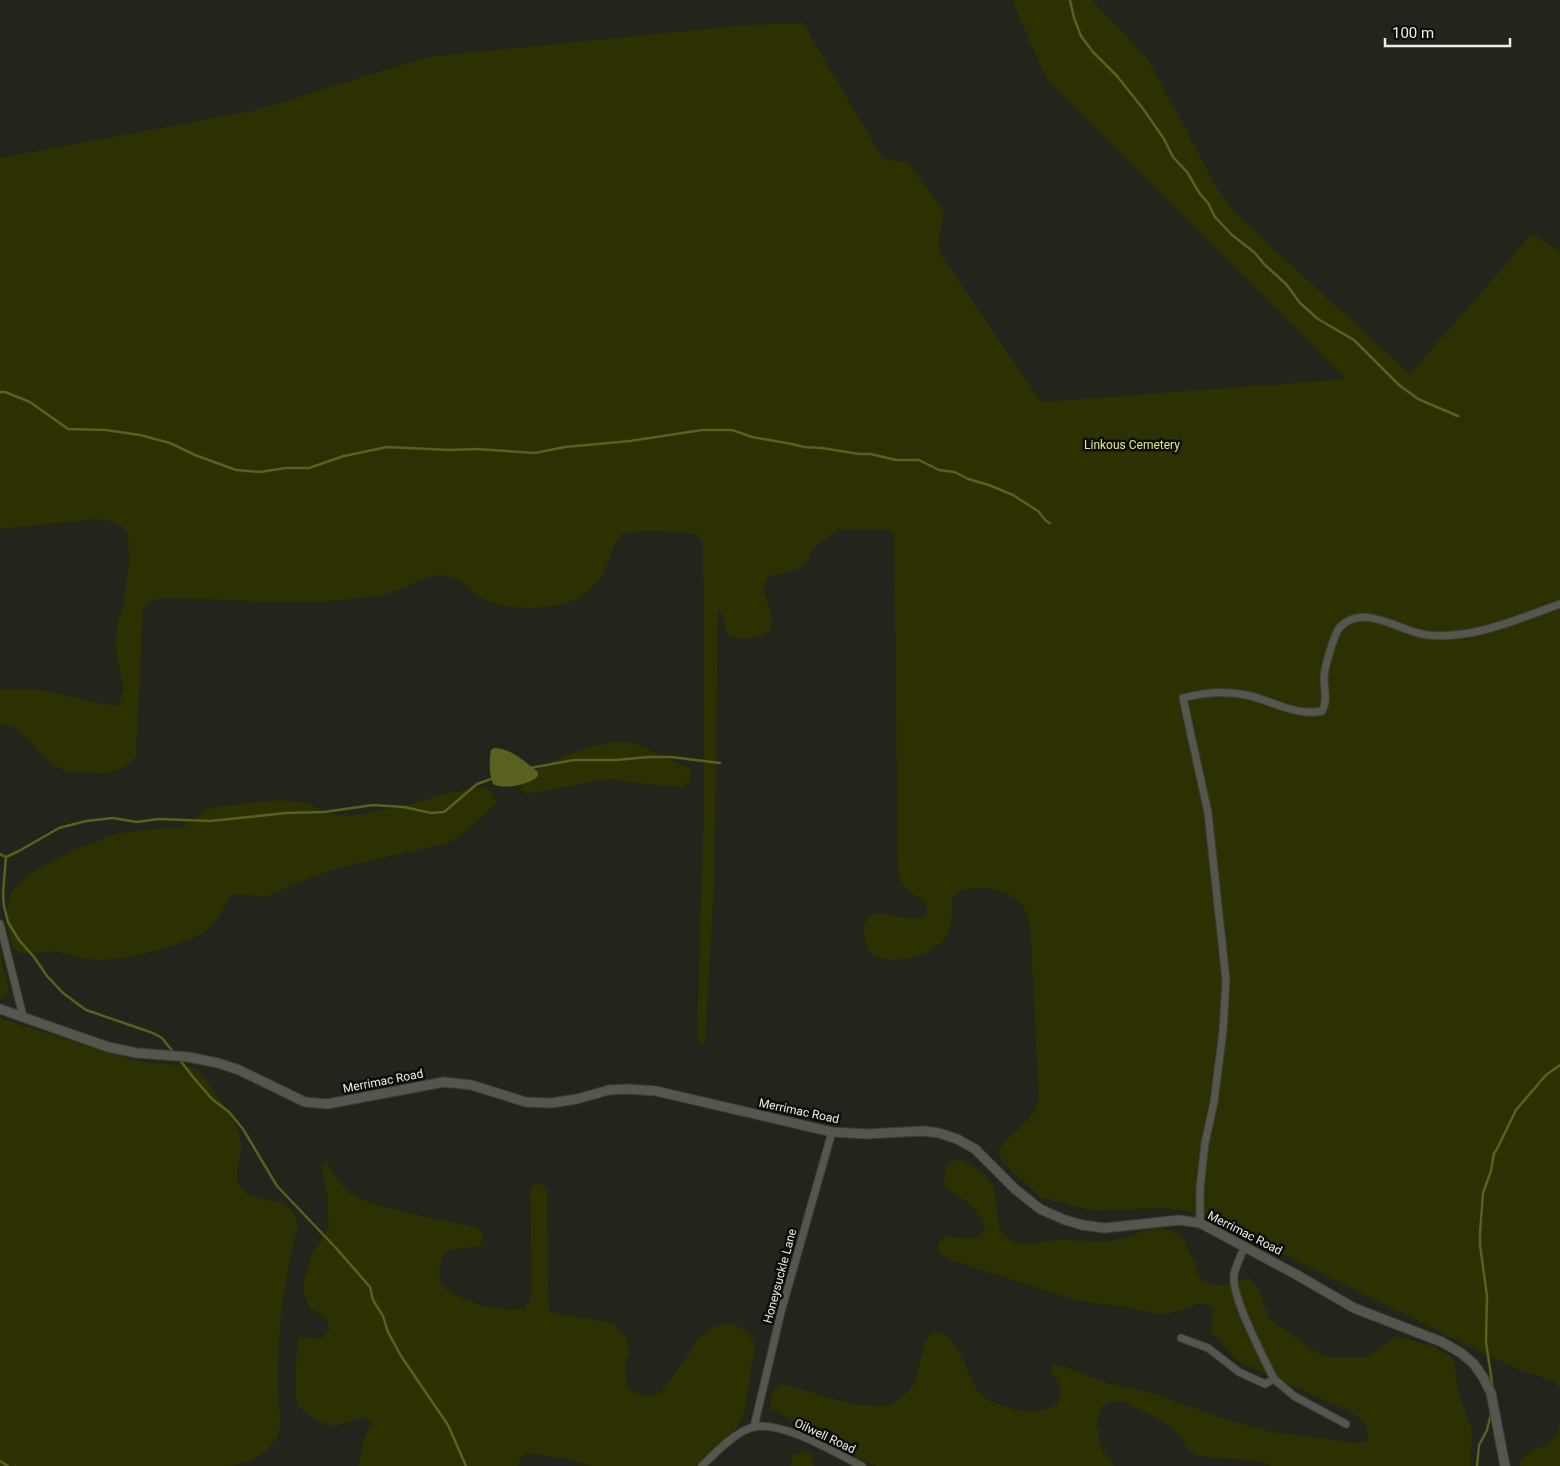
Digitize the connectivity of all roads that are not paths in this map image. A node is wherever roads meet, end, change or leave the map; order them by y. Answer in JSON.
{"nodes":[{"id":1,"x":1560,"y":604,"type":"edge"},
{"id":2,"x":0,"y":924,"type":"edge"},
{"id":3,"x":0,"y":1009,"type":"edge"},
{"id":4,"x":22,"y":1016,"type":"junction"},
{"id":5,"x":832,"y":1132,"type":"junction"},
{"id":6,"x":1200,"y":1223,"type":"junction"},
{"id":7,"x":1245,"y":1246,"type":"junction"},
{"id":8,"x":1181,"y":1338,"type":"dead end"},
{"id":9,"x":1274,"y":1379,"type":"junction"},
{"id":10,"x":1346,"y":1424,"type":"dead end"},
{"id":11,"x":754,"y":1427,"type":"junction"},
{"id":12,"x":702,"y":1466,"type":"edge"},
{"id":13,"x":862,"y":1466,"type":"edge"},
{"id":14,"x":1505,"y":1466,"type":"edge"}],
"edges":[{"from":1,"to":6,"type":"street"},
{"from":2,"to":4,"type":"street"},
{"from":3,"to":4,"type":"street","name":"Merrimac Road"},
{"from":4,"to":5,"type":"street","name":"Merrimac Road"},
{"from":5,"to":6,"type":"street","name":"Merrimac Road"},
{"from":5,"to":11,"type":"street","name":"Honeysuckle Lane"},
{"from":6,"to":7,"type":"street","name":"Merrimac Road"},
{"from":7,"to":9,"type":"street"},
{"from":7,"to":14,"type":"street","name":"Merrimac Road"},
{"from":8,"to":9,"type":"street"},
{"from":9,"to":10,"type":"street"},
{"from":11,"to":12,"type":"street"},
{"from":11,"to":13,"type":"street","name":"Oilwell Road"}]}
